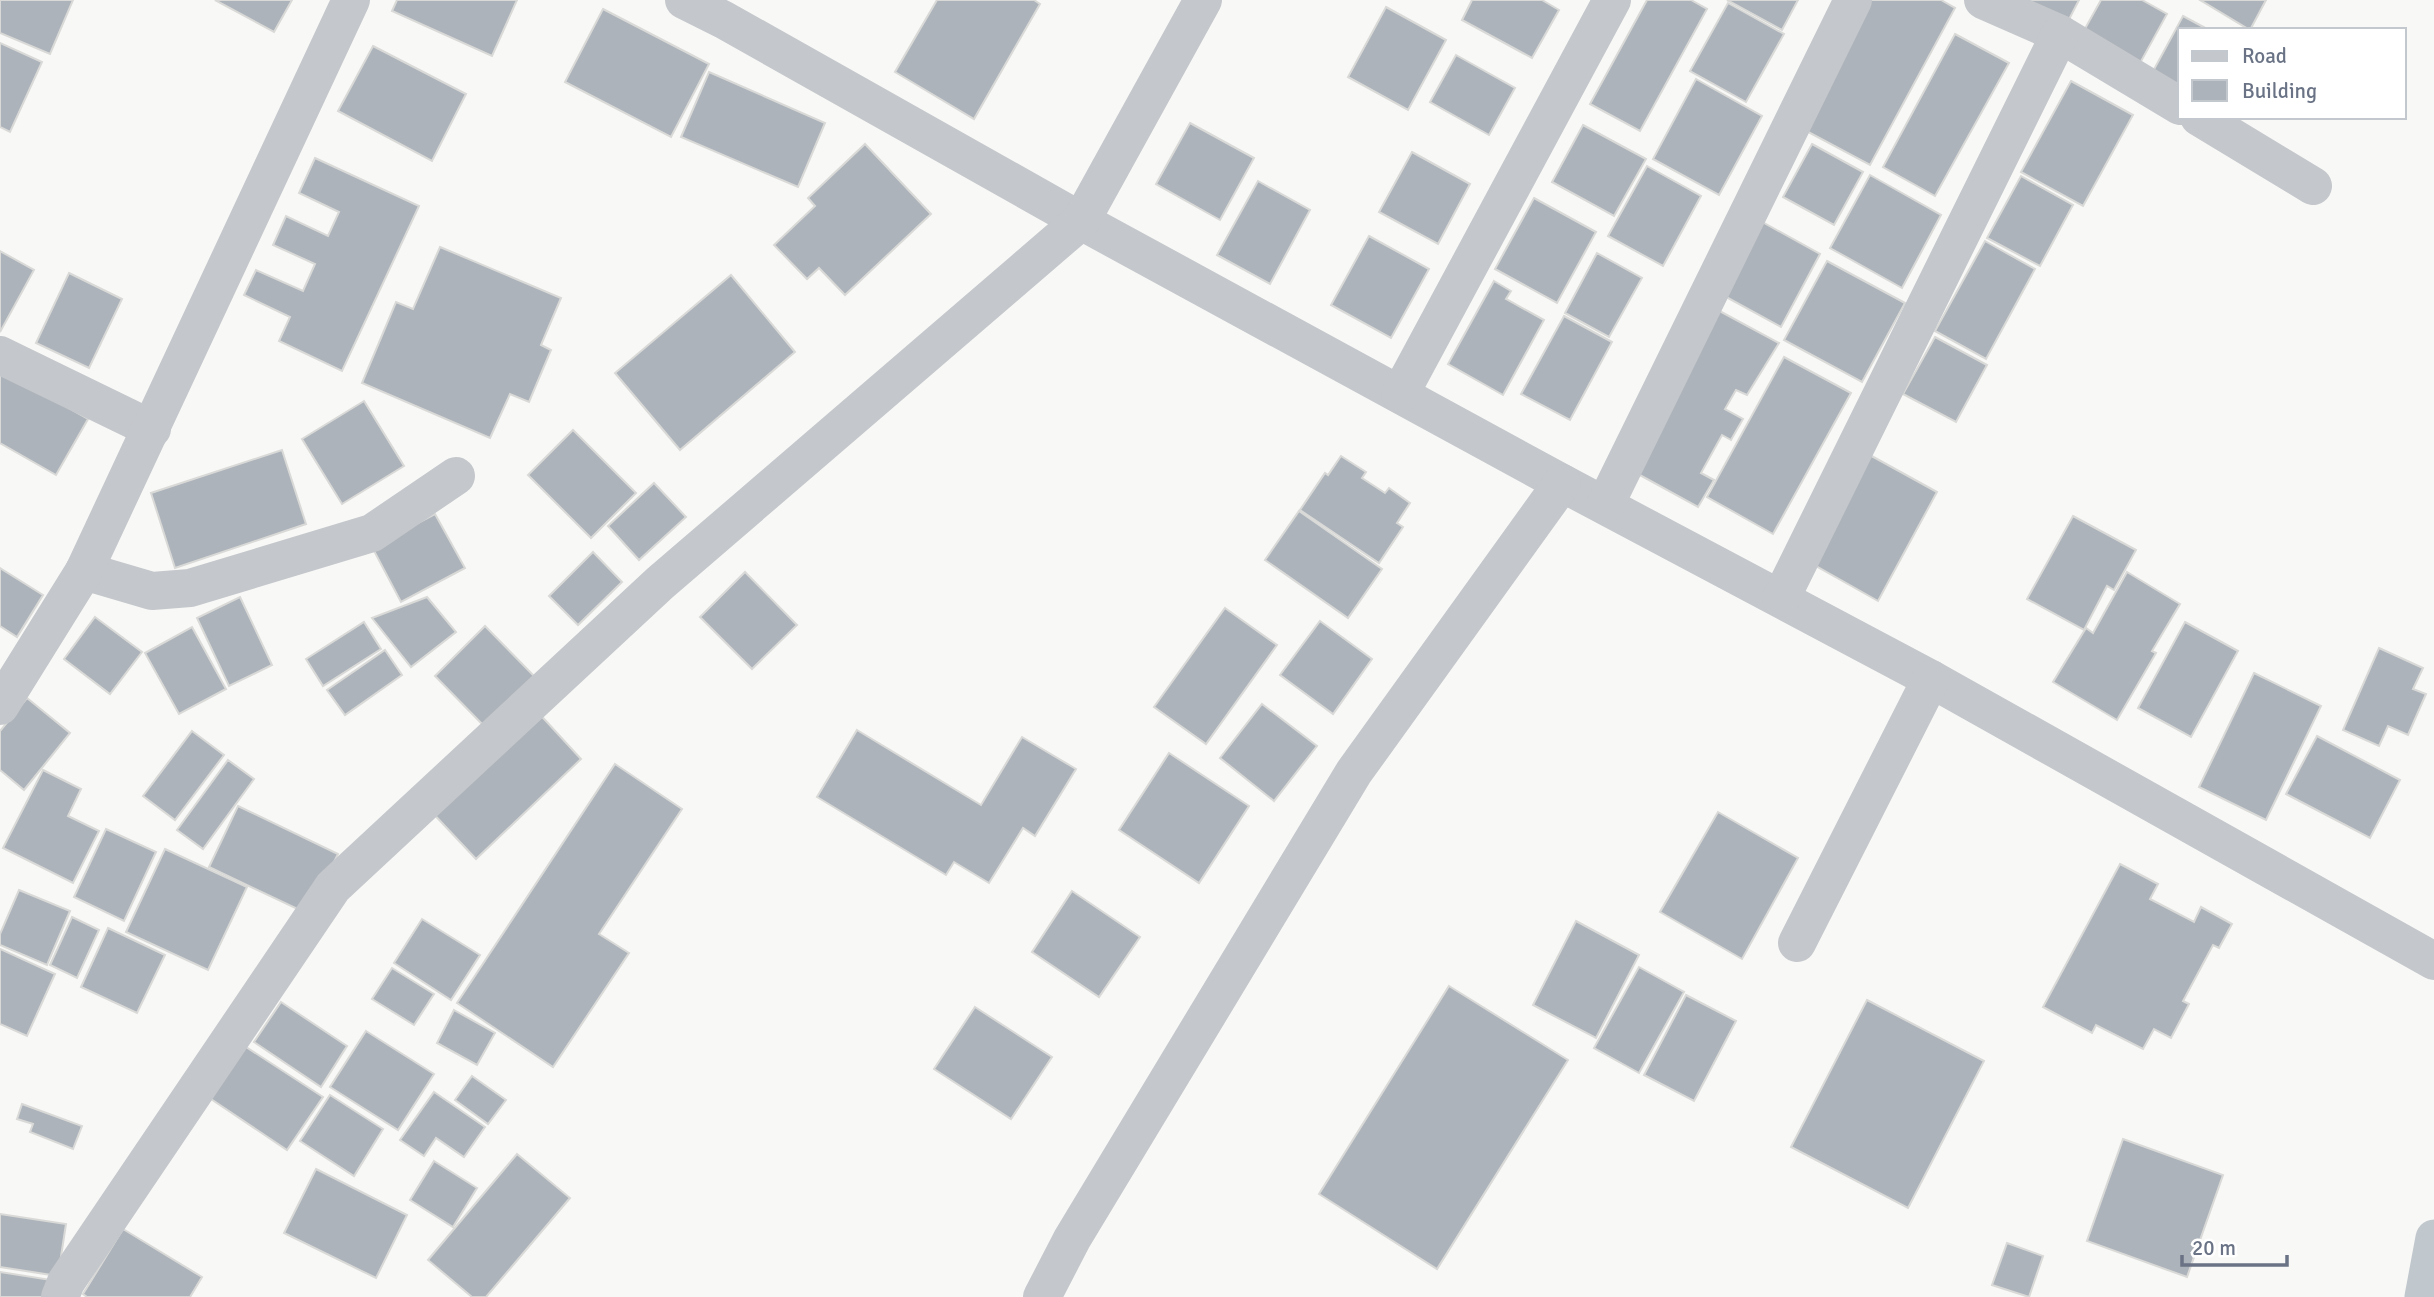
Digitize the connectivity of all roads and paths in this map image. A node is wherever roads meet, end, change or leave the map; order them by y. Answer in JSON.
{"nodes":[{"id":1,"x":352,"y":0,"type":"edge"},
{"id":2,"x":684,"y":0,"type":"edge"},
{"id":3,"x":1203,"y":0,"type":"edge"},
{"id":4,"x":1612,"y":0,"type":"edge"},
{"id":5,"x":1853,"y":0,"type":"edge"},
{"id":6,"x":1983,"y":0,"type":"edge"},
{"id":7,"x":2060,"y":34,"type":"junction"},
{"id":8,"x":2178,"y":105,"type":"edge"},
{"id":9,"x":2202,"y":119,"type":"edge"},
{"id":10,"x":2313,"y":186,"type":"dead end"},
{"id":11,"x":1081,"y":221,"type":"junction"},
{"id":12,"x":0,"y":355,"type":"edge"},
{"id":13,"x":1400,"y":394,"type":"junction"},
{"id":14,"x":152,"y":429,"type":"junction"},
{"id":15,"x":456,"y":476,"type":"dead end"},
{"id":16,"x":1562,"y":483,"type":"junction"},
{"id":17,"x":1605,"y":505,"type":"junction"},
{"id":18,"x":84,"y":571,"type":"junction"},
{"id":19,"x":1781,"y":598,"type":"junction"},
{"id":20,"x":1931,"y":679,"type":"junction"},
{"id":21,"x":0,"y":706,"type":"edge"},
{"id":22,"x":1797,"y":943,"type":"dead end"},
{"id":23,"x":2434,"y":961,"type":"edge"},
{"id":24,"x":60,"y":1297,"type":"edge"},
{"id":25,"x":1042,"y":1297,"type":"edge"}],
"edges":[{"from":1,"to":14,"type":"street"},
{"from":2,"to":11,"type":"street"},
{"from":3,"to":11,"type":"street"},
{"from":4,"to":13,"type":"street"},
{"from":5,"to":17,"type":"street"},
{"from":6,"to":7,"type":"street"},
{"from":7,"to":8,"type":"street"},
{"from":7,"to":19,"type":"street"},
{"from":9,"to":10,"type":"street"},
{"from":11,"to":13,"type":"street"},
{"from":11,"to":24,"type":"street"},
{"from":12,"to":14,"type":"street"},
{"from":13,"to":16,"type":"street"},
{"from":14,"to":18,"type":"street"},
{"from":15,"to":18,"type":"street"},
{"from":16,"to":17,"type":"street"},
{"from":16,"to":25,"type":"street"},
{"from":17,"to":19,"type":"street"},
{"from":18,"to":21,"type":"street"},
{"from":19,"to":20,"type":"street"},
{"from":20,"to":22,"type":"street"},
{"from":20,"to":23,"type":"street"}]}
